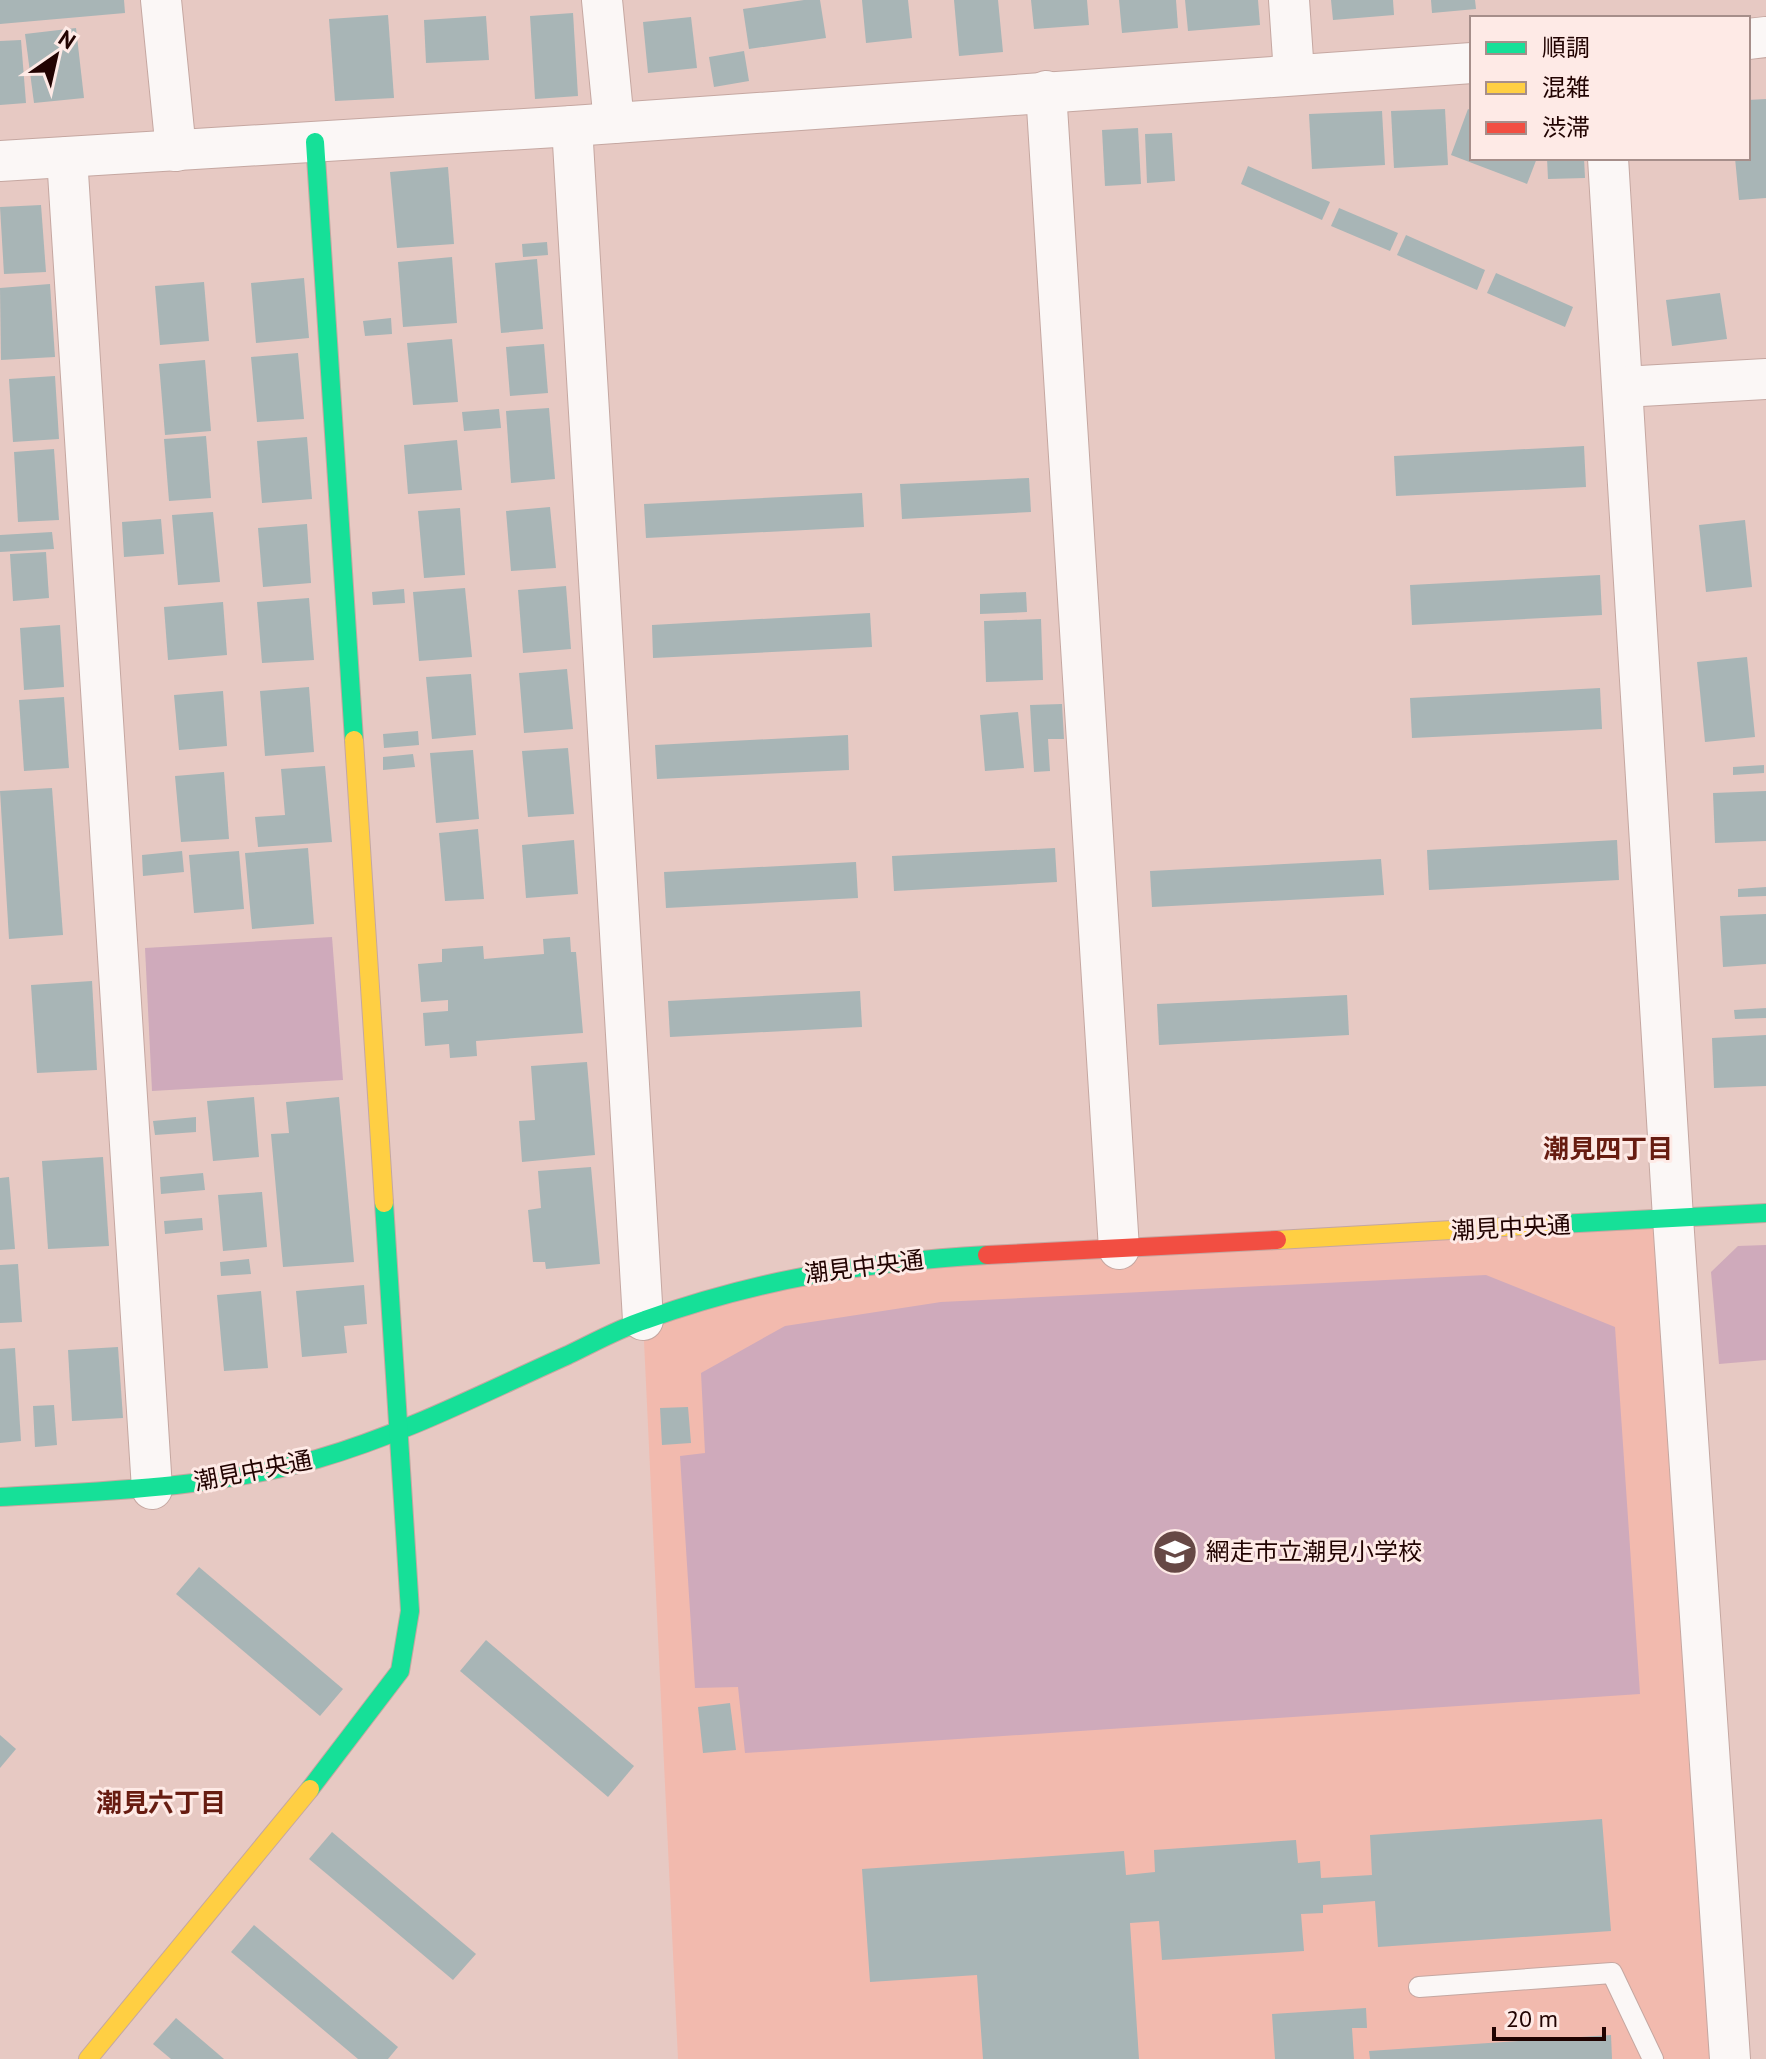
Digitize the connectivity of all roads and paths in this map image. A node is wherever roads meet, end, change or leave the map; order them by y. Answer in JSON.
{"nodes":[{"id":1,"x":161,"y":0,"type":"edge"},
{"id":2,"x":602,"y":0,"type":"edge"},
{"id":3,"x":1289,"y":0,"type":"edge"},
{"id":4,"x":1470,"y":63,"type":"edge"},
{"id":5,"x":1294,"y":74,"type":"junction"},
{"id":6,"x":1046,"y":91,"type":"junction"},
{"id":7,"x":614,"y":123,"type":"junction"},
{"id":8,"x":572,"y":126,"type":"junction"},
{"id":9,"x":315,"y":142,"type":"junction"},
{"id":10,"x":176,"y":151,"type":"junction"},
{"id":11,"x":67,"y":157,"type":"junction"},
{"id":12,"x":1608,"y":160,"type":"edge"},
{"id":13,"x":0,"y":161,"type":"edge"},
{"id":14,"x":1766,"y":379,"type":"edge"},
{"id":15,"x":1623,"y":387,"type":"junction"},
{"id":16,"x":1766,"y":1213,"type":"edge"},
{"id":17,"x":1673,"y":1218,"type":"junction"},
{"id":18,"x":1119,"y":1249,"type":"junction"},
{"id":19,"x":643,"y":1320,"type":"junction"},
{"id":20,"x":396,"y":1433,"type":"junction"},
{"id":21,"x":152,"y":1489,"type":"junction"},
{"id":22,"x":0,"y":1497,"type":"edge"},
{"id":23,"x":1419,"y":1987,"type":"dead end"},
{"id":24,"x":88,"y":2059,"type":"edge"},
{"id":25,"x":1653,"y":2059,"type":"edge"},
{"id":26,"x":1730,"y":2059,"type":"edge"}],
"edges":[{"from":1,"to":10,"type":"street"},
{"from":2,"to":7,"type":"street"},
{"from":3,"to":5,"type":"street"},
{"from":4,"to":5,"type":"street"},
{"from":5,"to":6,"type":"street"},
{"from":6,"to":7,"type":"street"},
{"from":6,"to":18,"type":"street"},
{"from":7,"to":8,"type":"street"},
{"from":8,"to":9,"type":"street"},
{"from":8,"to":19,"type":"street"},
{"from":9,"to":10,"type":"street"},
{"from":9,"to":20,"type":"street"},
{"from":10,"to":11,"type":"street"},
{"from":11,"to":13,"type":"street"},
{"from":11,"to":21,"type":"street"},
{"from":12,"to":15,"type":"street"},
{"from":14,"to":15,"type":"street"},
{"from":15,"to":17,"type":"street"},
{"from":16,"to":17,"type":"street","name":"潮見中央通"},
{"from":17,"to":18,"type":"street","name":"潮見中央通"},
{"from":17,"to":26,"type":"street"},
{"from":18,"to":19,"type":"street","name":"潮見中央通"},
{"from":19,"to":20,"type":"street","name":"潮見中央通"},
{"from":20,"to":21,"type":"street","name":"潮見中央通"},
{"from":20,"to":24,"type":"street"},
{"from":21,"to":22,"type":"street","name":"潮見中央通"},
{"from":23,"to":25,"type":"lane"}]}
